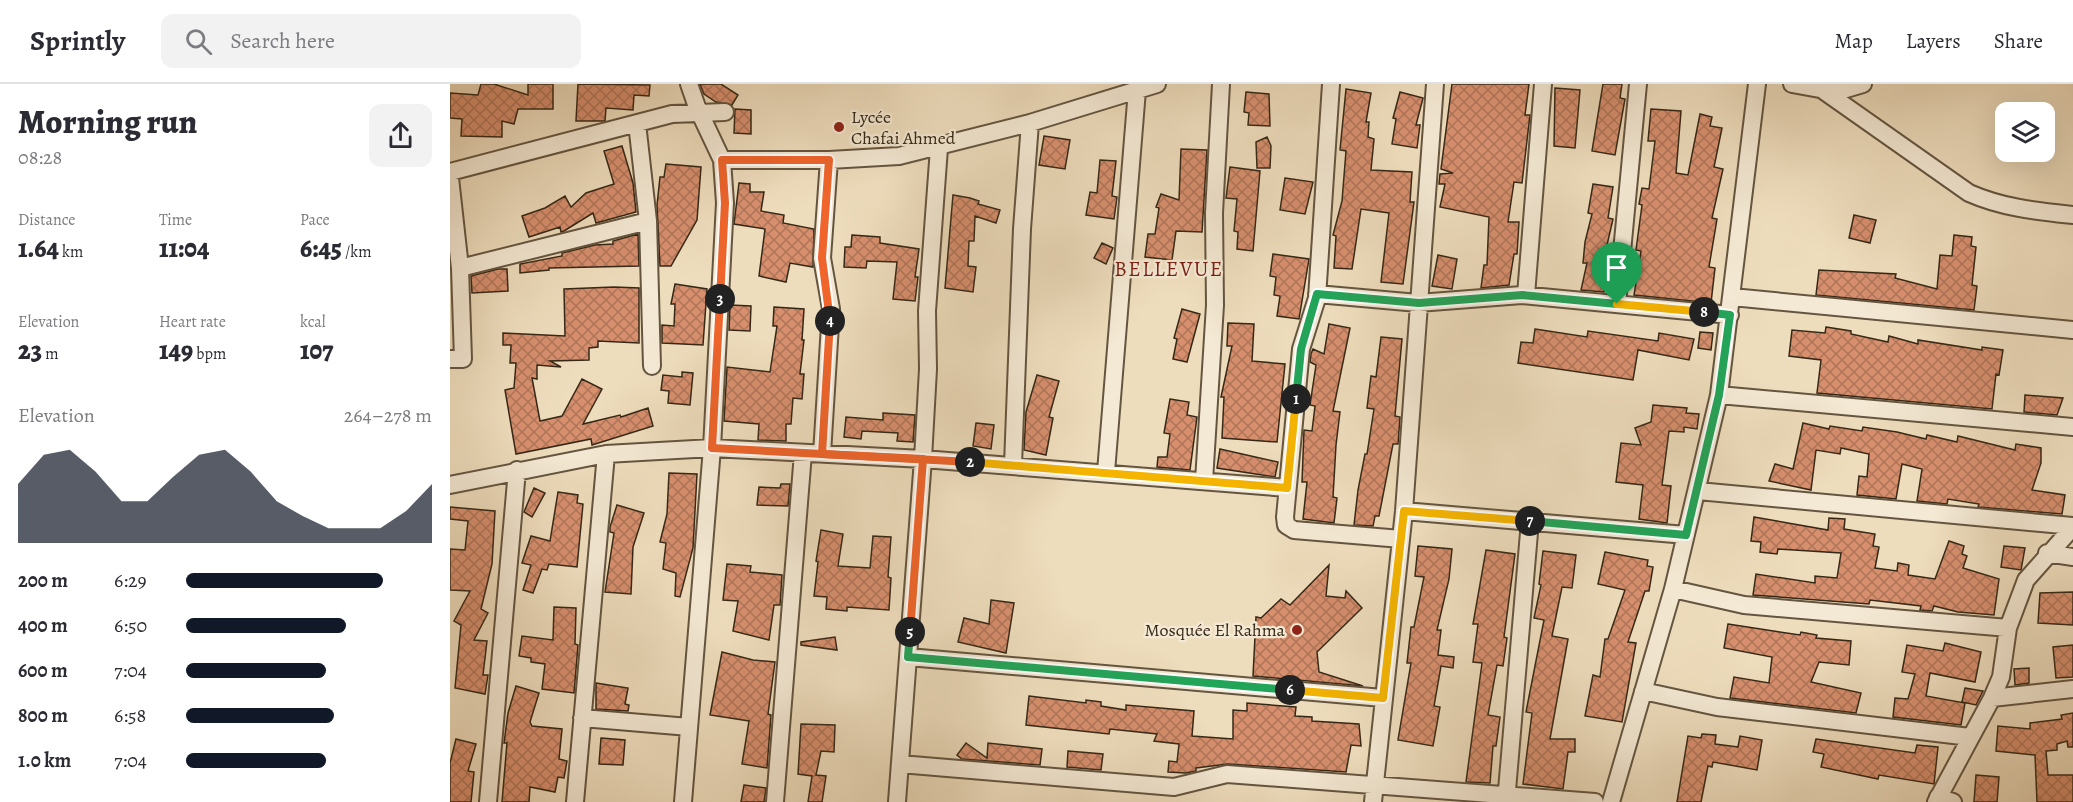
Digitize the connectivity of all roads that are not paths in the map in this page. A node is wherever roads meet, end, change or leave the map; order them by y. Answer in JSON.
{"nodes":[{"id":1,"x":689,"y":84,"type":"edge"},
{"id":2,"x":1157,"y":84,"type":"edge"},
{"id":3,"x":1221,"y":84,"type":"edge"},
{"id":4,"x":1331,"y":84,"type":"edge"},
{"id":5,"x":1435,"y":84,"type":"edge"},
{"id":6,"x":1543,"y":84,"type":"edge"},
{"id":7,"x":1638,"y":84,"type":"edge"},
{"id":8,"x":1757,"y":84,"type":"edge"},
{"id":9,"x":1792,"y":84,"type":"edge"},
{"id":10,"x":1863,"y":84,"type":"edge"},
{"id":11,"x":1137,"y":90,"type":"junction"},
{"id":12,"x":1824,"y":91,"type":"junction"},
{"id":13,"x":699,"y":111,"type":"junction"},
{"id":14,"x":725,"y":112,"type":"dead end"},
{"id":15,"x":637,"y":123,"type":"junction"},
{"id":16,"x":1030,"y":123,"type":"junction"},
{"id":17,"x":939,"y":148,"type":"junction"},
{"id":18,"x":722,"y":160,"type":"junction"},
{"id":19,"x":829,"y":160,"type":"junction"},
{"id":20,"x":450,"y":172,"type":"edge"},
{"id":21,"x":450,"y":178,"type":"edge"},
{"id":22,"x":2073,"y":215,"type":"edge"},
{"id":23,"x":648,"y":221,"type":"junction"},
{"id":24,"x":457,"y":275,"type":"edge"},
{"id":25,"x":1317,"y":294,"type":"junction"},
{"id":26,"x":1526,"y":295,"type":"junction"},
{"id":27,"x":1732,"y":297,"type":"junction"},
{"id":28,"x":1419,"y":303,"type":"junction"},
{"id":29,"x":1617,"y":304,"type":"junction"},
{"id":30,"x":1730,"y":315,"type":"junction"},
{"id":31,"x":2073,"y":330,"type":"edge"},
{"id":32,"x":450,"y":359,"type":"edge"},
{"id":33,"x":652,"y":366,"type":"dead end"},
{"id":34,"x":1719,"y":395,"type":"junction"},
{"id":35,"x":2073,"y":427,"type":"edge"},
{"id":36,"x":712,"y":448,"type":"junction"},
{"id":37,"x":803,"y":453,"type":"junction"},
{"id":38,"x":606,"y":454,"type":"junction"},
{"id":39,"x":822,"y":454,"type":"junction"},
{"id":40,"x":923,"y":459,"type":"junction"},
{"id":41,"x":1013,"y":465,"type":"junction"},
{"id":42,"x":516,"y":470,"type":"junction"},
{"id":43,"x":1106,"y":472,"type":"junction"},
{"id":44,"x":1204,"y":481,"type":"junction"},
{"id":45,"x":450,"y":485,"type":"edge"},
{"id":46,"x":1287,"y":488,"type":"junction"},
{"id":47,"x":1698,"y":491,"type":"junction"},
{"id":48,"x":1404,"y":511,"type":"junction"},
{"id":49,"x":1530,"y":521,"type":"junction"},
{"id":50,"x":2073,"y":527,"type":"edge"},
{"id":51,"x":1686,"y":535,"type":"junction"},
{"id":52,"x":1401,"y":539,"type":"junction"},
{"id":53,"x":2047,"y":553,"type":"junction"},
{"id":54,"x":2073,"y":557,"type":"edge"},
{"id":55,"x":1673,"y":589,"type":"junction"},
{"id":56,"x":2008,"y":627,"type":"junction"},
{"id":57,"x":908,"y":657,"type":"junction"},
{"id":58,"x":2073,"y":689,"type":"edge"},
{"id":59,"x":1643,"y":691,"type":"junction"},
{"id":60,"x":1383,"y":698,"type":"junction"},
{"id":61,"x":1992,"y":698,"type":"junction"},
{"id":62,"x":582,"y":718,"type":"junction"},
{"id":63,"x":689,"y":727,"type":"junction"},
{"id":64,"x":1970,"y":737,"type":"junction"},
{"id":65,"x":900,"y":764,"type":"junction"},
{"id":66,"x":1374,"y":785,"type":"junction"},
{"id":67,"x":1506,"y":799,"type":"edge"},
{"id":68,"x":1942,"y":800,"type":"edge"},
{"id":69,"x":488,"y":802,"type":"edge"},
{"id":70,"x":575,"y":802,"type":"edge"},
{"id":71,"x":682,"y":802,"type":"edge"},
{"id":72,"x":775,"y":802,"type":"edge"},
{"id":73,"x":897,"y":802,"type":"edge"},
{"id":74,"x":1373,"y":802,"type":"edge"},
{"id":75,"x":1595,"y":802,"type":"edge"},
{"id":76,"x":1611,"y":802,"type":"edge"}],
"edges":[{"from":1,"to":13,"type":"street"},
{"from":2,"to":11,"type":"street"},
{"from":3,"to":44,"type":"street"},
{"from":4,"to":25,"type":"street"},
{"from":5,"to":28,"type":"street"},
{"from":6,"to":26,"type":"street"},
{"from":7,"to":29,"type":"street"},
{"from":8,"to":27,"type":"street"},
{"from":9,"to":12,"type":"street"},
{"from":10,"to":12,"type":"street"},
{"from":11,"to":16,"type":"street"},
{"from":11,"to":43,"type":"street"},
{"from":12,"to":22,"type":"street"},
{"from":13,"to":14,"type":"street"},
{"from":13,"to":15,"type":"street"},
{"from":13,"to":18,"type":"street"},
{"from":15,"to":20,"type":"street"},
{"from":15,"to":23,"type":"street"},
{"from":16,"to":17,"type":"street"},
{"from":16,"to":41,"type":"street"},
{"from":17,"to":19,"type":"street"},
{"from":17,"to":40,"type":"street"},
{"from":18,"to":19,"type":"street"},
{"from":18,"to":36,"type":"street"},
{"from":19,"to":39,"type":"street"},
{"from":21,"to":24,"type":"street"},
{"from":23,"to":24,"type":"street"},
{"from":23,"to":33,"type":"street"},
{"from":24,"to":32,"type":"street"},
{"from":25,"to":28,"type":"street"},
{"from":25,"to":46,"type":"street"},
{"from":26,"to":28,"type":"street"},
{"from":26,"to":29,"type":"street"},
{"from":27,"to":30,"type":"street"},
{"from":27,"to":31,"type":"street"},
{"from":28,"to":48,"type":"street"},
{"from":29,"to":30,"type":"street"},
{"from":30,"to":34,"type":"street"},
{"from":34,"to":35,"type":"street"},
{"from":34,"to":47,"type":"street"},
{"from":36,"to":37,"type":"street"},
{"from":36,"to":38,"type":"street"},
{"from":36,"to":63,"type":"street"},
{"from":37,"to":39,"type":"street"},
{"from":37,"to":72,"type":"street"},
{"from":38,"to":42,"type":"street"},
{"from":38,"to":62,"type":"street"},
{"from":39,"to":40,"type":"street"},
{"from":40,"to":41,"type":"street"},
{"from":40,"to":57,"type":"street"},
{"from":41,"to":43,"type":"street"},
{"from":42,"to":45,"type":"street"},
{"from":42,"to":69,"type":"street"},
{"from":43,"to":44,"type":"street"},
{"from":44,"to":46,"type":"street"},
{"from":46,"to":52,"type":"street"},
{"from":47,"to":50,"type":"street"},
{"from":47,"to":51,"type":"street"},
{"from":48,"to":49,"type":"street"},
{"from":48,"to":52,"type":"street"},
{"from":49,"to":51,"type":"street"},
{"from":49,"to":67,"type":"street"},
{"from":50,"to":53,"type":"street"},
{"from":51,"to":55,"type":"street"},
{"from":52,"to":60,"type":"street"},
{"from":53,"to":54,"type":"street"},
{"from":53,"to":56,"type":"street"},
{"from":55,"to":56,"type":"street"},
{"from":55,"to":59,"type":"street"},
{"from":56,"to":61,"type":"street"},
{"from":57,"to":60,"type":"street"},
{"from":57,"to":65,"type":"street"},
{"from":58,"to":61,"type":"street"},
{"from":59,"to":64,"type":"street"},
{"from":59,"to":76,"type":"street"},
{"from":60,"to":66,"type":"street"},
{"from":61,"to":64,"type":"street"},
{"from":62,"to":63,"type":"street"},
{"from":62,"to":70,"type":"street"},
{"from":63,"to":71,"type":"street"},
{"from":64,"to":68,"type":"street"},
{"from":65,"to":66,"type":"street"},
{"from":65,"to":73,"type":"street"},
{"from":66,"to":67,"type":"street"},
{"from":66,"to":74,"type":"street"},
{"from":67,"to":75,"type":"street"}]}
